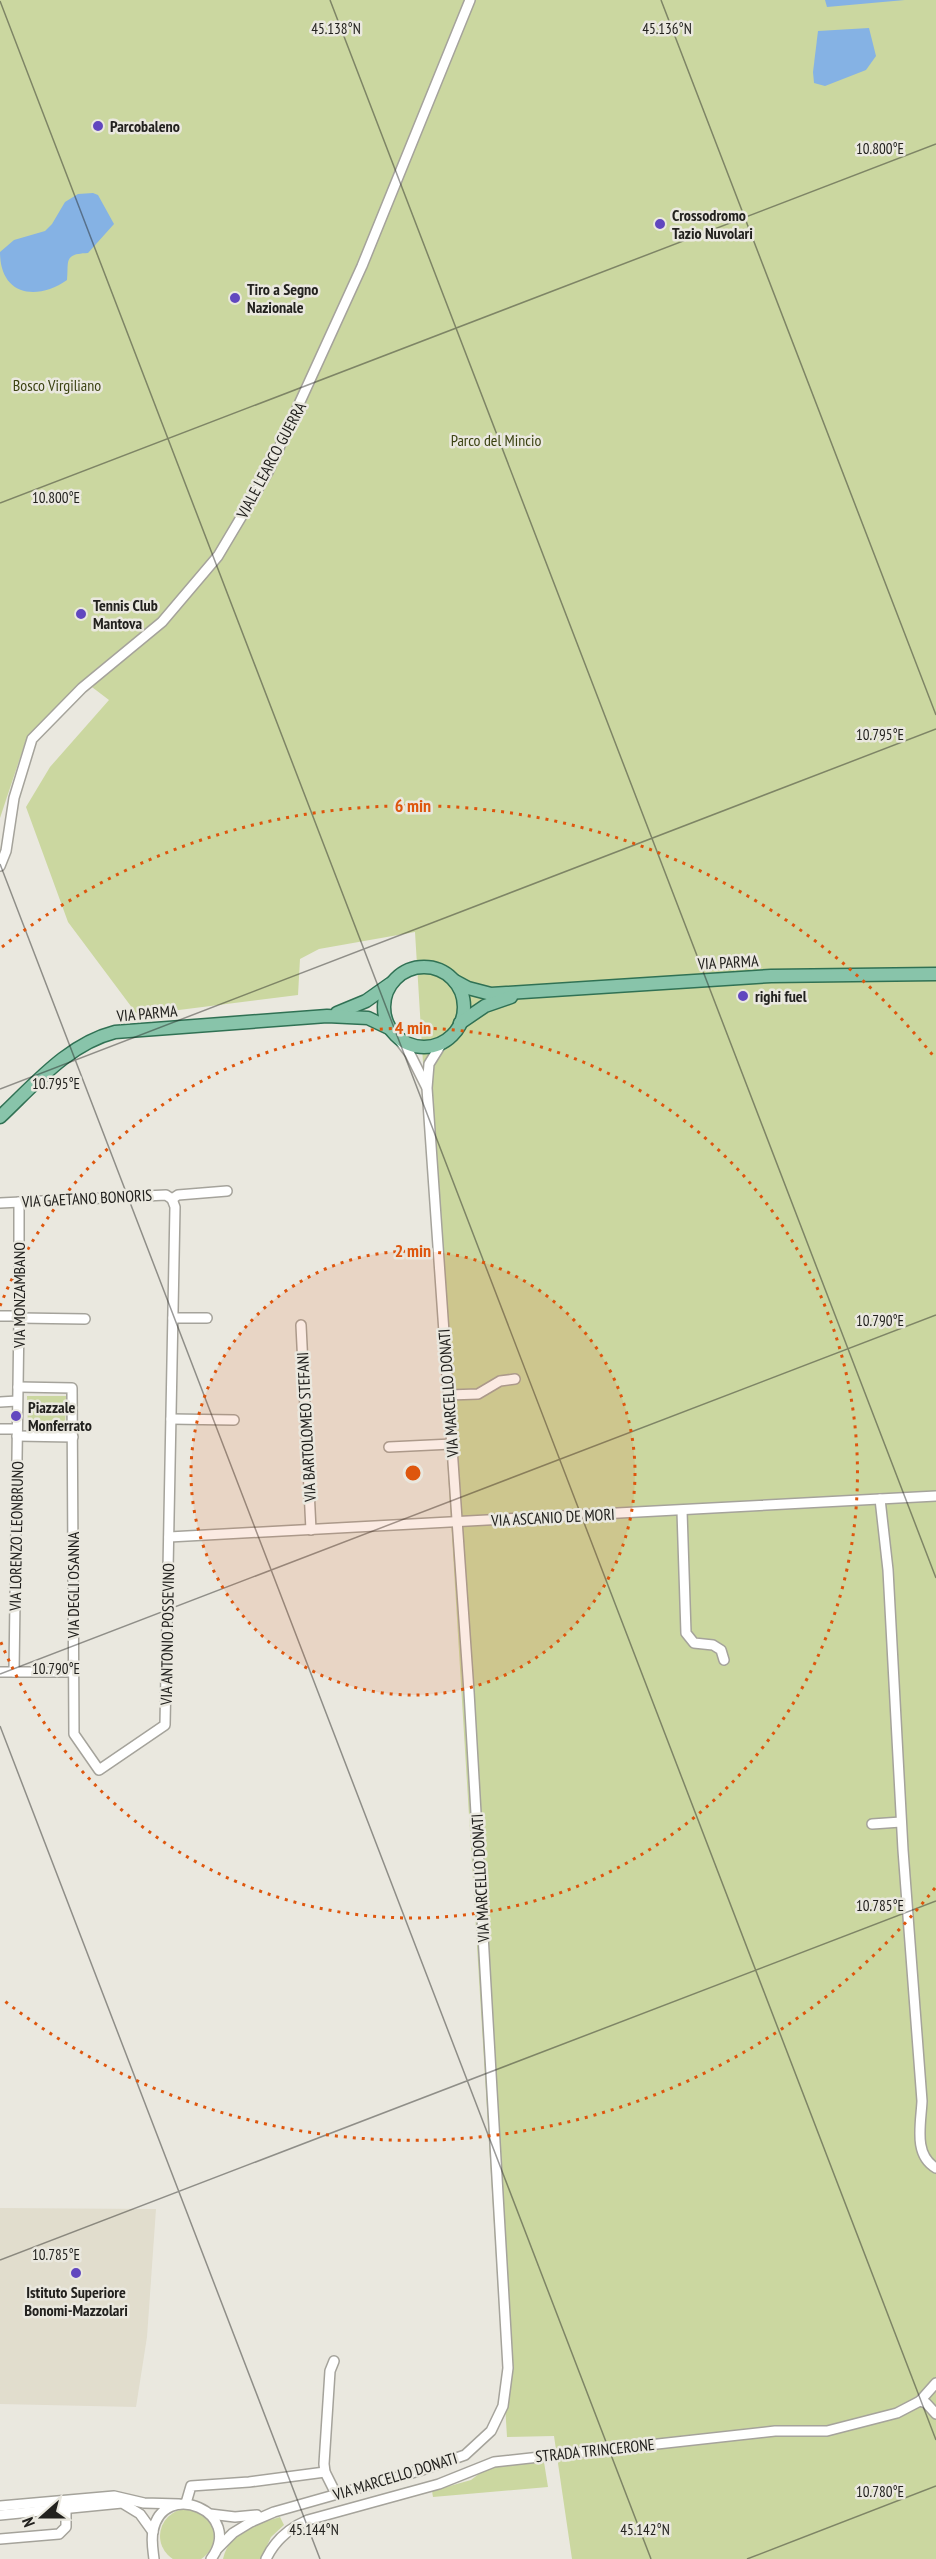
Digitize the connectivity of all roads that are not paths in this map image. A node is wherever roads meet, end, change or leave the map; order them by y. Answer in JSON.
{"nodes":[{"id":1,"x":470,"y":0,"type":"edge"},
{"id":2,"x":0,"y":866,"type":"edge"},
{"id":3,"x":936,"y":974,"type":"edge"},
{"id":4,"x":455,"y":981,"type":"junction"},
{"id":5,"x":390,"y":983,"type":"junction"},
{"id":6,"x":523,"y":993,"type":"junction"},
{"id":7,"x":327,"y":1016,"type":"junction"},
{"id":8,"x":460,"y":1023,"type":"junction"},
{"id":9,"x":393,"y":1032,"type":"junction"},
{"id":10,"x":442,"y":1043,"type":"junction"},
{"id":11,"x":427,"y":1088,"type":"junction"},
{"id":12,"x":0,"y":1117,"type":"edge"},
{"id":13,"x":227,"y":1191,"type":"dead end"},
{"id":14,"x":172,"y":1199,"type":"junction"},
{"id":15,"x":19,"y":1202,"type":"junction"},
{"id":16,"x":0,"y":1203,"type":"edge"},
{"id":17,"x":0,"y":1316,"type":"edge"},
{"id":18,"x":19,"y":1317,"type":"junction"},
{"id":19,"x":173,"y":1318,"type":"junction"},
{"id":20,"x":207,"y":1318,"type":"dead end"},
{"id":21,"x":85,"y":1319,"type":"dead end"},
{"id":22,"x":301,"y":1325,"type":"dead end"},
{"id":23,"x":515,"y":1379,"type":"dead end"},
{"id":24,"x":18,"y":1388,"type":"junction"},
{"id":25,"x":448,"y":1395,"type":"junction"},
{"id":26,"x":17,"y":1401,"type":"junction"},
{"id":27,"x":0,"y":1402,"type":"edge"},
{"id":28,"x":171,"y":1419,"type":"junction"},
{"id":29,"x":234,"y":1420,"type":"dead end"},
{"id":30,"x":0,"y":1428,"type":"edge"},
{"id":31,"x":17,"y":1432,"type":"junction"},
{"id":32,"x":73,"y":1437,"type":"junction"},
{"id":33,"x":452,"y":1444,"type":"junction"},
{"id":34,"x":388,"y":1446,"type":"dead end"},
{"id":35,"x":936,"y":1496,"type":"edge"},
{"id":36,"x":880,"y":1499,"type":"junction"},
{"id":37,"x":682,"y":1511,"type":"junction"},
{"id":38,"x":458,"y":1522,"type":"junction"},
{"id":39,"x":311,"y":1530,"type":"junction"},
{"id":40,"x":169,"y":1537,"type":"junction"},
{"id":41,"x":724,"y":1660,"type":"dead end"},
{"id":42,"x":0,"y":1672,"type":"edge"},
{"id":43,"x":14,"y":1672,"type":"junction"},
{"id":44,"x":73,"y":1672,"type":"junction"},
{"id":45,"x":74,"y":1734,"type":"joint"},
{"id":46,"x":902,"y":1822,"type":"junction"},
{"id":47,"x":872,"y":1824,"type":"dead end"},
{"id":48,"x":936,"y":2168,"type":"edge"},
{"id":49,"x":334,"y":2361,"type":"dead end"},
{"id":50,"x":936,"y":2383,"type":"edge"},
{"id":51,"x":920,"y":2401,"type":"junction"},
{"id":52,"x":936,"y":2414,"type":"edge"},
{"id":53,"x":325,"y":2472,"type":"junction"},
{"id":54,"x":336,"y":2494,"type":"junction"},
{"id":55,"x":183,"y":2504,"type":"junction"},
{"id":56,"x":66,"y":2507,"type":"junction"},
{"id":57,"x":0,"y":2510,"type":"edge"},
{"id":58,"x":274,"y":2512,"type":"junction"},
{"id":59,"x":210,"y":2514,"type":"junction"},
{"id":60,"x":153,"y":2532,"type":"junction"},
{"id":61,"x":0,"y":2539,"type":"edge"},
{"id":62,"x":153,"y":2546,"type":"junction"},
{"id":63,"x":218,"y":2548,"type":"junction"},
{"id":64,"x":154,"y":2559,"type":"edge"},
{"id":65,"x":160,"y":2559,"type":"edge"},
{"id":66,"x":211,"y":2559,"type":"edge"},
{"id":67,"x":266,"y":2559,"type":"edge"}],
"edges":[{"from":1,"to":2,"type":"street","name":"VIALE LEARCO GUERRA"},
{"from":3,"to":6,"type":"main road","name":"VIA PARMA"},
{"from":4,"to":5,"type":"main road"},
{"from":4,"to":6,"type":"main road","name":"VIA PARMA"},
{"from":4,"to":8,"type":"main road"},
{"from":5,"to":7,"type":"main road","name":"VIA PARMA"},
{"from":5,"to":9,"type":"main road"},
{"from":6,"to":8,"type":"main road","name":"VIA PARMA"},
{"from":7,"to":9,"type":"main road","name":"VIA PARMA"},
{"from":7,"to":12,"type":"main road","name":"VIA PARMA"},
{"from":8,"to":10,"type":"main road"},
{"from":9,"to":10,"type":"main road"},
{"from":9,"to":11,"type":"street","name":"VIA MARCELLO DONATI"},
{"from":10,"to":11,"type":"street","name":"VIA MARCELLO DONATI"},
{"from":11,"to":25,"type":"street","name":"VIA MARCELLO DONATI"},
{"from":13,"to":14,"type":"street","name":"VIA GAETANO BONORIS"},
{"from":14,"to":15,"type":"street","name":"VIA GAETANO BONORIS"},
{"from":14,"to":19,"type":"street","name":"VIA ANTONIO POSSEVINO"},
{"from":15,"to":16,"type":"street","name":"VIA GAETANO BONORIS"},
{"from":15,"to":18,"type":"street","name":"VIA MONZAMBANO"},
{"from":17,"to":18,"type":"street"},
{"from":18,"to":21,"type":"street"},
{"from":18,"to":24,"type":"street","name":"VIA MONZAMBANO"},
{"from":19,"to":20,"type":"street"},
{"from":19,"to":28,"type":"street","name":"VIA ANTONIO POSSEVINO"},
{"from":22,"to":39,"type":"street","name":"VIA BARTOLOMEO STEFANI"},
{"from":23,"to":25,"type":"street"},
{"from":24,"to":26,"type":"street","name":"VIA MONZAMBANO"},
{"from":24,"to":32,"type":"street","name":"VIA DEGLI OSANNA"},
{"from":25,"to":33,"type":"street","name":"VIA MARCELLO DONATI"},
{"from":26,"to":27,"type":"street"},
{"from":26,"to":31,"type":"street","name":"VIA LORENZO LEONBRUNO"},
{"from":28,"to":29,"type":"street"},
{"from":28,"to":40,"type":"street","name":"VIA ANTONIO POSSEVINO"},
{"from":30,"to":31,"type":"street"},
{"from":31,"to":32,"type":"street"},
{"from":31,"to":43,"type":"street","name":"VIA LORENZO LEONBRUNO"},
{"from":32,"to":44,"type":"street","name":"VIA DEGLI OSANNA"},
{"from":33,"to":34,"type":"street"},
{"from":33,"to":38,"type":"street","name":"VIA MARCELLO DONATI"},
{"from":35,"to":36,"type":"street","name":"VIA ASCANIO DE MORI"},
{"from":36,"to":37,"type":"street","name":"VIA ASCANIO DE MORI"},
{"from":36,"to":46,"type":"street"},
{"from":37,"to":38,"type":"street","name":"VIA ASCANIO DE MORI"},
{"from":37,"to":41,"type":"street"},
{"from":38,"to":39,"type":"street","name":"VIA ASCANIO DE MORI"},
{"from":38,"to":54,"type":"street","name":"VIA MARCELLO DONATI"},
{"from":39,"to":40,"type":"street","name":"VIA ASCANIO DE MORI"},
{"from":40,"to":45,"type":"street","name":"VIA ANTONIO POSSEVINO"},
{"from":42,"to":43,"type":"street"},
{"from":43,"to":44,"type":"street"},
{"from":44,"to":45,"type":"street","name":"VIA DEGLI OSANNA"},
{"from":46,"to":47,"type":"street"},
{"from":46,"to":48,"type":"street"},
{"from":49,"to":53,"type":"street"},
{"from":50,"to":51,"type":"street","name":"STRADA TRINCERONE"},
{"from":51,"to":52,"type":"street"},
{"from":51,"to":67,"type":"street","name":"STRADA TRINCERONE"},
{"from":53,"to":54,"type":"street"},
{"from":53,"to":55,"type":"street"},
{"from":54,"to":58,"type":"street","name":"VIA MARCELLO DONATI"},
{"from":55,"to":57,"type":"street"},
{"from":55,"to":59,"type":"street","name":"VIA MARCELLO DONATI"},
{"from":55,"to":60,"type":"street"},
{"from":56,"to":57,"type":"street"},
{"from":56,"to":60,"type":"street"},
{"from":56,"to":61,"type":"street"},
{"from":58,"to":59,"type":"street","name":"VIA MARCELLO DONATI"},
{"from":58,"to":63,"type":"street","name":"VIA MARCELLO DONATI"},
{"from":59,"to":63,"type":"street"},
{"from":60,"to":62,"type":"street"},
{"from":62,"to":64,"type":"street"},
{"from":62,"to":65,"type":"street"},
{"from":63,"to":66,"type":"street","name":"VIA MARCELLO DONATI"}]}
